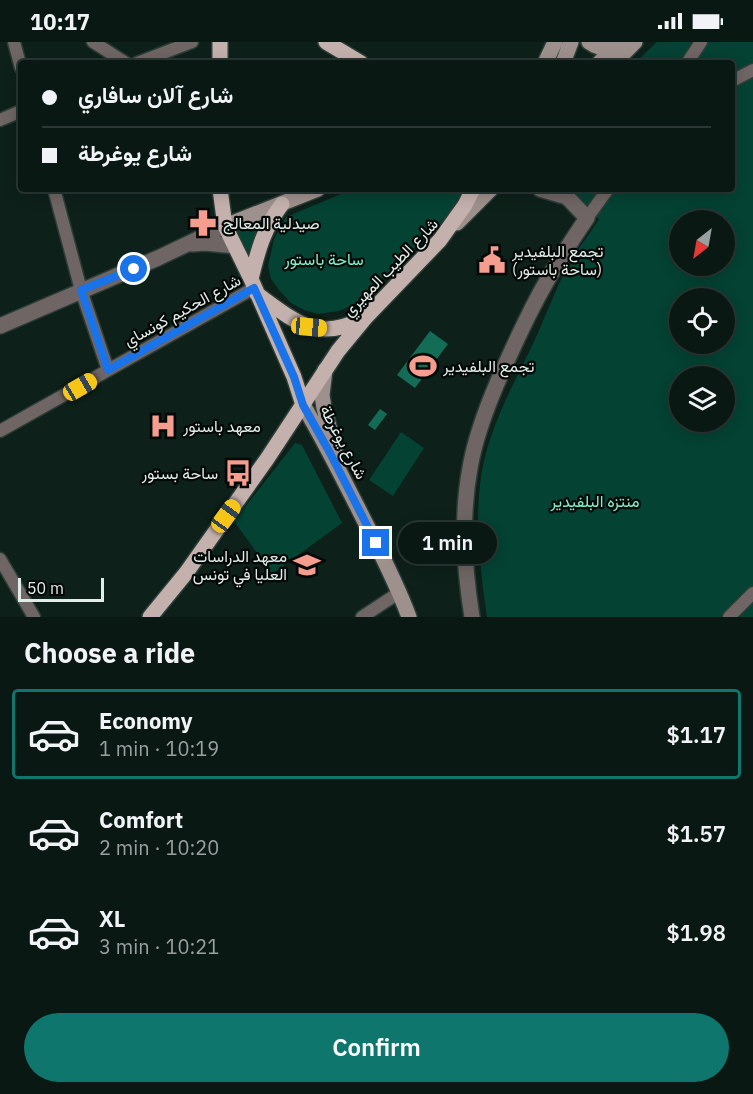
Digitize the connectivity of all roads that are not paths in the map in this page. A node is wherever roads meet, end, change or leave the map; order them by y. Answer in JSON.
{"nodes":[{"id":1,"x":14,"y":42,"type":"edge"},
{"id":2,"x":93,"y":42,"type":"edge"},
{"id":3,"x":192,"y":42,"type":"edge"},
{"id":4,"x":220,"y":42,"type":"edge"},
{"id":5,"x":326,"y":42,"type":"edge"},
{"id":6,"x":555,"y":42,"type":"edge"},
{"id":7,"x":571,"y":42,"type":"edge"},
{"id":8,"x":589,"y":42,"type":"edge"},
{"id":9,"x":635,"y":42,"type":"edge"},
{"id":10,"x":701,"y":42,"type":"edge"},
{"id":11,"x":345,"y":47,"type":"edge"},
{"id":12,"x":616,"y":51,"type":"edge"},
{"id":13,"x":19,"y":60,"type":"edge"},
{"id":14,"x":121,"y":60,"type":"edge"},
{"id":15,"x":145,"y":60,"type":"edge"},
{"id":16,"x":220,"y":60,"type":"edge"},
{"id":17,"x":358,"y":60,"type":"edge"},
{"id":18,"x":546,"y":60,"type":"edge"},
{"id":19,"x":563,"y":60,"type":"edge"},
{"id":20,"x":603,"y":60,"type":"edge"},
{"id":21,"x":689,"y":60,"type":"edge"},
{"id":22,"x":753,"y":70,"type":"edge"},
{"id":23,"x":735,"y":79,"type":"edge"},
{"id":24,"x":18,"y":112,"type":"edge"},
{"id":25,"x":0,"y":120,"type":"edge"},
{"id":26,"x":55,"y":192,"type":"edge"},
{"id":27,"x":220,"y":192,"type":"edge"},
{"id":28,"x":311,"y":192,"type":"edge"},
{"id":29,"x":471,"y":192,"type":"edge"},
{"id":30,"x":476,"y":192,"type":"edge"},
{"id":31,"x":488,"y":192,"type":"edge"},
{"id":32,"x":606,"y":192,"type":"edge"},
{"id":33,"x":564,"y":193,"type":"edge"},
{"id":34,"x":282,"y":204,"type":"junction"},
{"id":35,"x":465,"y":205,"type":"junction"},
{"id":36,"x":587,"y":218,"type":"junction"},
{"id":37,"x":225,"y":226,"type":"junction"},
{"id":38,"x":440,"y":240,"type":"junction"},
{"id":39,"x":183,"y":245,"type":"junction"},
{"id":40,"x":235,"y":246,"type":"junction"},
{"id":41,"x":254,"y":287,"type":"junction"},
{"id":42,"x":81,"y":290,"type":"junction"},
{"id":43,"x":366,"y":317,"type":"junction"},
{"id":44,"x":0,"y":326,"type":"edge"},
{"id":45,"x":108,"y":370,"type":"junction"},
{"id":46,"x":325,"y":370,"type":"junction"},
{"id":47,"x":303,"y":405,"type":"junction"},
{"id":48,"x":0,"y":431,"type":"edge"},
{"id":49,"x":352,"y":497,"type":"junction"},
{"id":50,"x":0,"y":559,"type":"edge"},
{"id":51,"x":400,"y":592,"type":"junction"},
{"id":52,"x":753,"y":593,"type":"edge"},
{"id":53,"x":34,"y":617,"type":"edge"},
{"id":54,"x":150,"y":617,"type":"edge"},
{"id":55,"x":362,"y":617,"type":"edge"},
{"id":56,"x":409,"y":617,"type":"edge"},
{"id":57,"x":472,"y":617,"type":"edge"},
{"id":58,"x":729,"y":617,"type":"edge"}],
"edges":[{"from":1,"to":13,"type":"street"},
{"from":2,"to":14,"type":"street"},
{"from":3,"to":15,"type":"street"},
{"from":4,"to":16,"type":"main road"},
{"from":5,"to":11,"type":"main road"},
{"from":6,"to":18,"type":"main road"},
{"from":7,"to":19,"type":"main road"},
{"from":8,"to":12,"type":"main road"},
{"from":9,"to":12,"type":"main road"},
{"from":10,"to":21,"type":"street"},
{"from":11,"to":17,"type":"main road"},
{"from":12,"to":20,"type":"main road"},
{"from":22,"to":23,"type":"street"},
{"from":24,"to":25,"type":"street"},
{"from":26,"to":42,"type":"street"},
{"from":27,"to":37,"type":"main road"},
{"from":28,"to":34,"type":"main road"},
{"from":29,"to":35,"type":"main road"},
{"from":30,"to":35,"type":"main road"},
{"from":31,"to":38,"type":"main road","name":"شارع الطيب المهيري"},
{"from":32,"to":36,"type":"street"},
{"from":33,"to":36,"type":"street"},
{"from":34,"to":37,"type":"main road"},
{"from":34,"to":41,"type":"main road"},
{"from":35,"to":38,"type":"main road"},
{"from":36,"to":57,"type":"street"},
{"from":37,"to":39,"type":"street"},
{"from":37,"to":40,"type":"main road"},
{"from":38,"to":43,"type":"main road","name":"شارع الطيب المهيري"},
{"from":39,"to":40,"type":"street"},
{"from":39,"to":42,"type":"street"},
{"from":40,"to":41,"type":"main road"},
{"from":41,"to":43,"type":"main road"},
{"from":41,"to":45,"type":"street","name":"شارع الحكيم كونساي"},
{"from":41,"to":47,"type":"main road"},
{"from":42,"to":44,"type":"street"},
{"from":42,"to":45,"type":"street"},
{"from":43,"to":46,"type":"main road","name":"شارع الطيب المهيري"},
{"from":45,"to":48,"type":"street","name":"شارع الحكيم كونساي"},
{"from":46,"to":47,"type":"main road","name":"شارع الطيب المهيري"},
{"from":46,"to":49,"type":"main road","name":"شارع يوغرطة"},
{"from":47,"to":49,"type":"main road","name":"شارع يوغرطة"},
{"from":47,"to":54,"type":"main road","name":"شارع الطيب المهيري"},
{"from":49,"to":51,"type":"main road","name":"شارع يوغرطة"},
{"from":50,"to":53,"type":"street"},
{"from":51,"to":55,"type":"street"},
{"from":51,"to":56,"type":"main road","name":"شارع يوغرطة"},
{"from":52,"to":58,"type":"street"}]}
